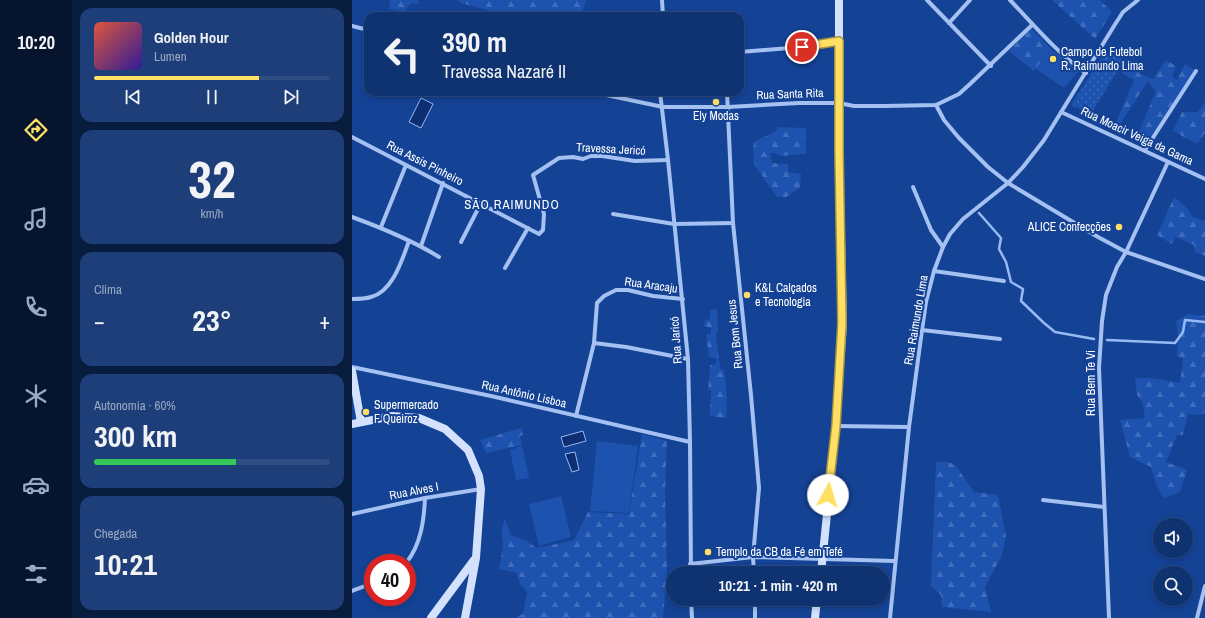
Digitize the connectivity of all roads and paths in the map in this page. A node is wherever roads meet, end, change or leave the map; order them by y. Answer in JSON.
{"nodes":[{"id":1,"x":662,"y":0,"type":"edge"},
{"id":2,"x":839,"y":0,"type":"edge"},
{"id":3,"x":927,"y":0,"type":"edge"},
{"id":4,"x":970,"y":0,"type":"edge"},
{"id":5,"x":1010,"y":0,"type":"edge"},
{"id":6,"x":1138,"y":0,"type":"edge"},
{"id":7,"x":663,"y":12,"type":"edge"},
{"id":8,"x":949,"y":23,"type":"junction"},
{"id":9,"x":1032,"y":25,"type":"junction"},
{"id":10,"x":352,"y":26,"type":"edge"},
{"id":11,"x":364,"y":29,"type":"edge"},
{"id":12,"x":839,"y":41,"type":"junction"},
{"id":13,"x":744,"y":52,"type":"edge"},
{"id":14,"x":990,"y":66,"type":"junction"},
{"id":15,"x":1196,"y":71,"type":"dead end"},
{"id":16,"x":1086,"y":73,"type":"junction"},
{"id":17,"x":610,"y":96,"type":"edge"},
{"id":18,"x":661,"y":96,"type":"edge"},
{"id":19,"x":727,"y":96,"type":"edge"},
{"id":20,"x":839,"y":103,"type":"junction"},
{"id":21,"x":936,"y":105,"type":"junction"},
{"id":22,"x":728,"y":107,"type":"junction"},
{"id":23,"x":663,"y":108,"type":"junction"},
{"id":24,"x":1061,"y":112,"type":"junction"},
{"id":25,"x":352,"y":137,"type":"edge"},
{"id":26,"x":1144,"y":150,"type":"junction"},
{"id":27,"x":668,"y":160,"type":"junction"},
{"id":28,"x":1168,"y":162,"type":"junction"},
{"id":29,"x":406,"y":165,"type":"junction"},
{"id":30,"x":533,"y":175,"type":"joint"},
{"id":31,"x":1205,"y":179,"type":"edge"},
{"id":32,"x":1008,"y":183,"type":"junction"},
{"id":33,"x":443,"y":184,"type":"junction"},
{"id":34,"x":913,"y":187,"type":"dead end"},
{"id":35,"x":481,"y":203,"type":"junction"},
{"id":36,"x":613,"y":214,"type":"dead end"},
{"id":37,"x":352,"y":217,"type":"edge"},
{"id":38,"x":733,"y":223,"type":"junction"},
{"id":39,"x":674,"y":224,"type":"junction"},
{"id":40,"x":381,"y":227,"type":"junction"},
{"id":41,"x":528,"y":228,"type":"junction"},
{"id":42,"x":409,"y":241,"type":"junction"},
{"id":43,"x":461,"y":242,"type":"dead end"},
{"id":44,"x":421,"y":246,"type":"junction"},
{"id":45,"x":943,"y":247,"type":"junction"},
{"id":46,"x":1126,"y":252,"type":"junction"},
{"id":47,"x":439,"y":257,"type":"dead end"},
{"id":48,"x":504,"y":268,"type":"dead end"},
{"id":49,"x":934,"y":271,"type":"junction"},
{"id":50,"x":1205,"y":279,"type":"edge"},
{"id":51,"x":1004,"y":281,"type":"dead end"},
{"id":52,"x":352,"y":299,"type":"edge"},
{"id":53,"x":682,"y":300,"type":"junction"},
{"id":54,"x":922,"y":330,"type":"junction"},
{"id":55,"x":1000,"y":339,"type":"dead end"},
{"id":56,"x":594,"y":343,"type":"junction"},
{"id":57,"x":688,"y":359,"type":"junction"},
{"id":58,"x":352,"y":367,"type":"edge"},
{"id":59,"x":352,"y":371,"type":"edge"},
{"id":60,"x":576,"y":416,"type":"junction"},
{"id":61,"x":361,"y":422,"type":"junction"},
{"id":62,"x":352,"y":424,"type":"edge"},
{"id":63,"x":836,"y":426,"type":"junction"},
{"id":64,"x":909,"y":427,"type":"junction"},
{"id":65,"x":690,"y":442,"type":"junction"},
{"id":66,"x":481,"y":489,"type":"junction"},
{"id":67,"x":425,"y":498,"type":"junction"},
{"id":68,"x":1042,"y":500,"type":"dead end"},
{"id":69,"x":1104,"y":507,"type":"junction"},
{"id":70,"x":352,"y":514,"type":"edge"},
{"id":71,"x":413,"y":554,"type":"edge"},
{"id":72,"x":754,"y":557,"type":"junction"},
{"id":73,"x":476,"y":558,"type":"junction"},
{"id":74,"x":823,"y":559,"type":"junction"},
{"id":75,"x":895,"y":561,"type":"junction"},
{"id":76,"x":690,"y":564,"type":"joint"},
{"id":77,"x":754,"y":566,"type":"edge"},
{"id":78,"x":822,"y":566,"type":"edge"},
{"id":79,"x":364,"y":586,"type":"edge"},
{"id":80,"x":1205,"y":586,"type":"edge"},
{"id":81,"x":352,"y":591,"type":"edge"},
{"id":82,"x":691,"y":606,"type":"edge"},
{"id":83,"x":755,"y":606,"type":"edge"},
{"id":84,"x":816,"y":606,"type":"edge"},
{"id":85,"x":431,"y":618,"type":"edge"},
{"id":86,"x":465,"y":618,"type":"edge"},
{"id":87,"x":692,"y":618,"type":"edge"},
{"id":88,"x":755,"y":618,"type":"edge"},
{"id":89,"x":815,"y":618,"type":"edge"},
{"id":90,"x":890,"y":618,"type":"edge"},
{"id":91,"x":1109,"y":618,"type":"edge"},
{"id":92,"x":1196,"y":618,"type":"edge"}],
"edges":[{"from":1,"to":7,"type":"street"},
{"from":2,"to":12,"type":"street"},
{"from":3,"to":8,"type":"street"},
{"from":4,"to":8,"type":"street"},
{"from":5,"to":9,"type":"street"},
{"from":6,"to":16,"type":"street","name":"Rua Raimundo Lima"},
{"from":8,"to":14,"type":"street"},
{"from":9,"to":14,"type":"street","name":"Rua Santa Rita"},
{"from":9,"to":16,"type":"street"},
{"from":10,"to":11,"type":"street"},
{"from":12,"to":13,"type":"street"},
{"from":12,"to":20,"type":"street"},
{"from":14,"to":21,"type":"street","name":"Rua Santa Rita"},
{"from":15,"to":26,"type":"street"},
{"from":16,"to":24,"type":"street","name":"Rua Raimundo Lima"},
{"from":17,"to":23,"type":"street","name":"Rua Santa Rita"},
{"from":18,"to":23,"type":"street","name":"Rua Jaricó"},
{"from":19,"to":22,"type":"street","name":"Rua Bom Jesus"},
{"from":20,"to":21,"type":"street","name":"Rua Santa Rita"},
{"from":20,"to":22,"type":"street","name":"Rua Santa Rita"},
{"from":20,"to":63,"type":"street"},
{"from":21,"to":32,"type":"street"},
{"from":22,"to":23,"type":"street","name":"Rua Santa Rita"},
{"from":22,"to":38,"type":"street","name":"Rua Bom Jesus"},
{"from":23,"to":27,"type":"street","name":"Rua Jaricó"},
{"from":24,"to":26,"type":"street","name":"Rua Moacir Veiga da Gama"},
{"from":24,"to":32,"type":"street","name":"Rua Raimundo Lima"},
{"from":25,"to":29,"type":"street","name":"Rua Assis Pinheiro"},
{"from":26,"to":28,"type":"street","name":"Rua Moacir Veiga da Gama"},
{"from":27,"to":30,"type":"street","name":"Travessa Jericó"},
{"from":27,"to":39,"type":"street","name":"Rua Jaricó"},
{"from":28,"to":31,"type":"street","name":"Rua Moacir Veiga da Gama"},
{"from":28,"to":46,"type":"street","name":"Rua Bem Te Vi"},
{"from":29,"to":33,"type":"street","name":"Rua Assis Pinheiro"},
{"from":29,"to":40,"type":"street"},
{"from":30,"to":41,"type":"street","name":"Rua Assis Pinheiro"},
{"from":32,"to":45,"type":"street","name":"Rua Raimundo Lima"},
{"from":32,"to":46,"type":"street"},
{"from":33,"to":35,"type":"street","name":"Rua Assis Pinheiro"},
{"from":33,"to":44,"type":"street"},
{"from":34,"to":45,"type":"street"},
{"from":35,"to":41,"type":"street","name":"Rua Assis Pinheiro"},
{"from":35,"to":43,"type":"street"},
{"from":36,"to":39,"type":"street"},
{"from":37,"to":40,"type":"street"},
{"from":38,"to":39,"type":"street"},
{"from":38,"to":72,"type":"street","name":"Rua Bom Jesus"},
{"from":39,"to":53,"type":"street","name":"Rua Jaricó"},
{"from":40,"to":42,"type":"street"},
{"from":41,"to":48,"type":"street"},
{"from":42,"to":44,"type":"street"},
{"from":42,"to":52,"type":"street"},
{"from":44,"to":47,"type":"street"},
{"from":45,"to":49,"type":"street","name":"Rua Raimundo Lima"},
{"from":46,"to":50,"type":"street"},
{"from":46,"to":69,"type":"street","name":"Rua Bem Te Vi"},
{"from":49,"to":51,"type":"street"},
{"from":49,"to":54,"type":"street","name":"Rua Raimundo Lima"},
{"from":53,"to":56,"type":"street","name":"Rua Aracaju"},
{"from":53,"to":57,"type":"street","name":"Rua Jaricó"},
{"from":54,"to":55,"type":"street"},
{"from":54,"to":64,"type":"street","name":"Rua Raimundo Lima"},
{"from":56,"to":57,"type":"street"},
{"from":56,"to":60,"type":"street"},
{"from":57,"to":65,"type":"street","name":"Rua Jaricó"},
{"from":58,"to":60,"type":"street","name":"Rua Antônio Lisboa"},
{"from":59,"to":61,"type":"street"},
{"from":60,"to":65,"type":"street","name":"Rua Antônio Lisboa"},
{"from":61,"to":62,"type":"street"},
{"from":61,"to":66,"type":"street"},
{"from":63,"to":64,"type":"street"},
{"from":63,"to":74,"type":"street"},
{"from":64,"to":75,"type":"street","name":"Rua Raimundo Lima"},
{"from":65,"to":76,"type":"street","name":"Rua Jaricó"},
{"from":66,"to":67,"type":"street","name":"Rua Alves I"},
{"from":66,"to":73,"type":"street"},
{"from":67,"to":70,"type":"street","name":"Rua Alves I"},
{"from":67,"to":71,"type":"street"},
{"from":68,"to":69,"type":"street"},
{"from":69,"to":91,"type":"street","name":"Rua Bem Te Vi"},
{"from":72,"to":74,"type":"street"},
{"from":72,"to":76,"type":"street"},
{"from":72,"to":77,"type":"street","name":"Rua Bom Jesus"},
{"from":73,"to":85,"type":"street"},
{"from":73,"to":86,"type":"street"},
{"from":74,"to":75,"type":"street"},
{"from":74,"to":78,"type":"street"},
{"from":75,"to":90,"type":"street","name":"Rua Raimundo Lima"},
{"from":79,"to":81,"type":"street"},
{"from":80,"to":92,"type":"street"},
{"from":82,"to":87,"type":"street"},
{"from":83,"to":88,"type":"street"},
{"from":84,"to":89,"type":"street"}]}
